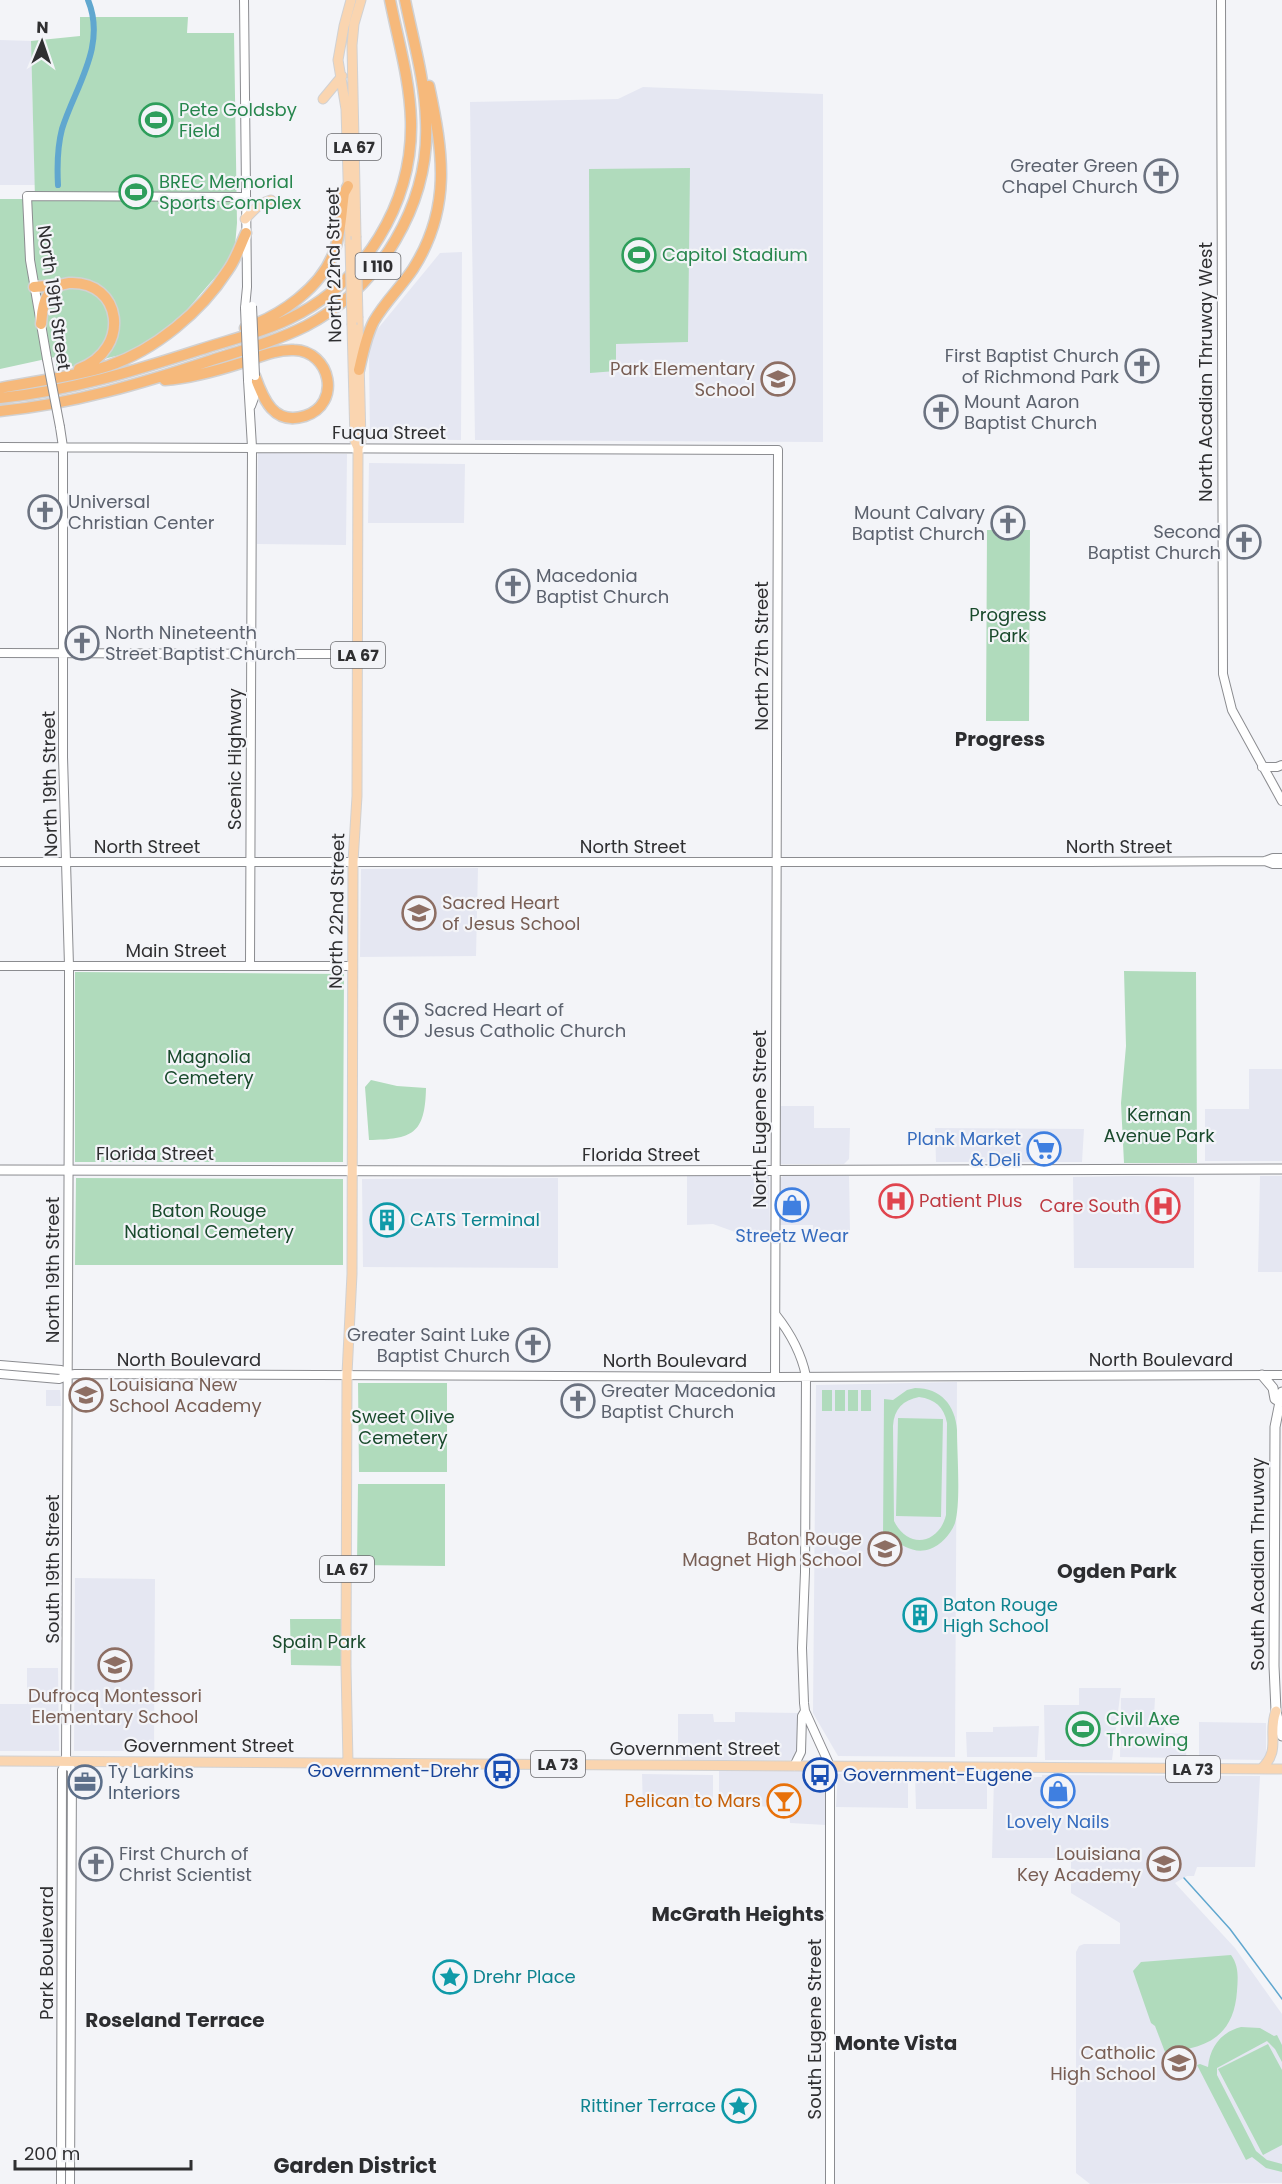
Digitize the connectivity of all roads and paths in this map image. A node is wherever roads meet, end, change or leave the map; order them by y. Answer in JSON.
{"nodes":[{"id":1,"x":243,"y":0,"type":"edge"},
{"id":2,"x":351,"y":0,"type":"edge"},
{"id":3,"x":361,"y":0,"type":"edge"},
{"id":4,"x":390,"y":0,"type":"edge"},
{"id":5,"x":405,"y":0,"type":"edge"},
{"id":6,"x":1221,"y":0,"type":"edge"},
{"id":7,"x":407,"y":12,"type":"junction"},
{"id":8,"x":352,"y":58,"type":"junction"},
{"id":9,"x":340,"y":78,"type":"junction"},
{"id":10,"x":345,"y":101,"type":"junction"},
{"id":11,"x":348,"y":186,"type":"junction"},
{"id":12,"x":245,"y":197,"type":"junction"},
{"id":13,"x":272,"y":200,"type":"dead end"},
{"id":14,"x":245,"y":219,"type":"junction"},
{"id":15,"x":246,"y":233,"type":"junction"},
{"id":16,"x":353,"y":240,"type":"junction"},
{"id":17,"x":64,"y":284,"type":"junction"},
{"id":18,"x":34,"y":287,"type":"junction"},
{"id":19,"x":355,"y":321,"type":"junction"},
{"id":20,"x":41,"y":324,"type":"junction"},
{"id":21,"x":175,"y":358,"type":"junction"},
{"id":22,"x":359,"y":370,"type":"junction"},
{"id":23,"x":251,"y":378,"type":"junction"},
{"id":24,"x":38,"y":380,"type":"junction"},
{"id":25,"x":143,"y":382,"type":"junction"},
{"id":26,"x":0,"y":388,"type":"edge"},
{"id":27,"x":0,"y":398,"type":"edge"},
{"id":28,"x":0,"y":411,"type":"edge"},
{"id":29,"x":0,"y":447,"type":"edge"},
{"id":30,"x":63,"y":447,"type":"junction"},
{"id":31,"x":252,"y":447,"type":"junction"},
{"id":32,"x":358,"y":448,"type":"junction"},
{"id":33,"x":778,"y":450,"type":"joint"},
{"id":34,"x":0,"y":653,"type":"edge"},
{"id":35,"x":63,"y":653,"type":"junction"},
{"id":36,"x":250,"y":654,"type":"junction"},
{"id":37,"x":358,"y":654,"type":"junction"},
{"id":38,"x":1282,"y":765,"type":"edge"},
{"id":39,"x":1262,"y":767,"type":"junction"},
{"id":40,"x":1282,"y":801,"type":"edge"},
{"id":41,"x":1282,"y":858,"type":"edge"},
{"id":42,"x":66,"y":861,"type":"junction"},
{"id":43,"x":1265,"y":861,"type":"junction"},
{"id":44,"x":0,"y":862,"type":"edge"},
{"id":45,"x":250,"y":862,"type":"junction"},
{"id":46,"x":353,"y":862,"type":"junction"},
{"id":47,"x":776,"y":862,"type":"junction"},
{"id":48,"x":1282,"y":864,"type":"edge"},
{"id":49,"x":0,"y":966,"type":"edge"},
{"id":50,"x":69,"y":966,"type":"junction"},
{"id":51,"x":250,"y":966,"type":"junction"},
{"id":52,"x":353,"y":966,"type":"junction"},
{"id":53,"x":1282,"y":1169,"type":"edge"},
{"id":54,"x":0,"y":1170,"type":"edge"},
{"id":55,"x":68,"y":1170,"type":"junction"},
{"id":56,"x":352,"y":1170,"type":"junction"},
{"id":57,"x":775,"y":1171,"type":"junction"},
{"id":58,"x":775,"y":1314,"type":"junction"},
{"id":59,"x":0,"y":1365,"type":"edge"},
{"id":60,"x":0,"y":1374,"type":"edge"},
{"id":61,"x":347,"y":1374,"type":"junction"},
{"id":62,"x":69,"y":1375,"type":"junction"},
{"id":63,"x":1262,"y":1375,"type":"junction"},
{"id":64,"x":1282,"y":1375,"type":"edge"},
{"id":65,"x":806,"y":1376,"type":"junction"},
{"id":66,"x":775,"y":1377,"type":"junction"},
{"id":67,"x":1281,"y":1397,"type":"edge"},
{"id":68,"x":805,"y":1711,"type":"junction"},
{"id":69,"x":1276,"y":1711,"type":"junction"},
{"id":70,"x":1282,"y":1736,"type":"edge"},
{"id":71,"x":0,"y":1761,"type":"edge"},
{"id":72,"x":66,"y":1762,"type":"junction"},
{"id":73,"x":348,"y":1763,"type":"junction"},
{"id":74,"x":794,"y":1766,"type":"junction"},
{"id":75,"x":830,"y":1766,"type":"junction"},
{"id":76,"x":1262,"y":1769,"type":"junction"},
{"id":77,"x":1282,"y":1769,"type":"edge"},
{"id":78,"x":61,"y":2184,"type":"edge"},
{"id":79,"x":70,"y":2184,"type":"edge"},
{"id":80,"x":830,"y":2184,"type":"edge"}],
"edges":[{"from":1,"to":12,"type":"street","name":"Scenic Highway"},
{"from":2,"to":9,"type":"main road","name":"North 22nd Street","number":"LA 67"},
{"from":3,"to":8,"type":"main road","number":"LA 67"},
{"from":4,"to":21,"type":"highway","number":"I 110"},
{"from":5,"to":7,"type":"highway","number":"I 110"},
{"from":6,"to":39,"type":"street","name":"North Acadian Thruway West"},
{"from":7,"to":22,"type":"highway"},
{"from":7,"to":25,"type":"highway","number":"I 110"},
{"from":8,"to":9,"type":"main road"},
{"from":8,"to":16,"type":"main road","name":"North 22nd Street","number":"LA 67"},
{"from":9,"to":10,"type":"main road","name":"North 22nd Street","number":"LA 67"},
{"from":9,"to":10,"type":"main road"},
{"from":10,"to":11,"type":"main road","name":"North 22nd Street","number":"LA 67"},
{"from":11,"to":16,"type":"main road","name":"North 22nd Street","number":"LA 67"},
{"from":11,"to":21,"type":"highway"},
{"from":12,"to":14,"type":"street","name":"Scenic Highway"},
{"from":12,"to":18,"type":"street","name":"North 19th Street"},
{"from":13,"to":14,"type":"main road"},
{"from":14,"to":15,"type":"street","name":"Scenic Highway"},
{"from":15,"to":23,"type":"street","name":"Scenic Highway","bridge":true},
{"from":15,"to":24,"type":"highway"},
{"from":16,"to":19,"type":"main road","name":"North 22nd Street","number":"LA 67","bridge":true},
{"from":17,"to":18,"type":"highway"},
{"from":17,"to":20,"type":"highway"},
{"from":17,"to":24,"type":"highway"},
{"from":18,"to":20,"type":"street","name":"North 19th Street"},
{"from":19,"to":22,"type":"main road","name":"North 22nd Street","number":"LA 67"},
{"from":19,"to":32,"type":"main road","name":"North 22nd Street","number":"LA 67"},
{"from":20,"to":30,"type":"street","name":"North 19th Street","bridge":true},
{"from":21,"to":27,"type":"highway","number":"I 110"},
{"from":22,"to":32,"type":"main road","name":"North 22nd Street","number":"LA 67"},
{"from":23,"to":25,"type":"highway"},
{"from":23,"to":31,"type":"street","name":"Scenic Highway"},
{"from":24,"to":26,"type":"highway"},
{"from":25,"to":28,"type":"highway","number":"I 110"},
{"from":29,"to":30,"type":"street","name":"Fuqua Street"},
{"from":30,"to":31,"type":"street","name":"Fuqua Street"},
{"from":30,"to":35,"type":"street","name":"North 19th Street"},
{"from":31,"to":32,"type":"street","name":"Fuqua Street"},
{"from":31,"to":36,"type":"street","name":"Scenic Highway"},
{"from":32,"to":33,"type":"street","name":"Fuqua Street"},
{"from":32,"to":37,"type":"main road","name":"North 22nd Street","number":"LA 67"},
{"from":33,"to":47,"type":"street","name":"North 27th Street"},
{"from":34,"to":35,"type":"street"},
{"from":35,"to":36,"type":"street"},
{"from":35,"to":42,"type":"street","name":"North 19th Street"},
{"from":36,"to":37,"type":"street"},
{"from":36,"to":45,"type":"street","name":"Scenic Highway"},
{"from":37,"to":46,"type":"main road","name":"North 22nd Street","number":"LA 67"},
{"from":38,"to":39,"type":"street"},
{"from":39,"to":40,"type":"street","name":"North Acadian Thruway West"},
{"from":41,"to":43,"type":"street","name":"North Street"},
{"from":42,"to":44,"type":"street","name":"North Street"},
{"from":42,"to":45,"type":"street","name":"North Street"},
{"from":42,"to":50,"type":"street","name":"North 19th Street"},
{"from":43,"to":47,"type":"street","name":"North Street"},
{"from":43,"to":48,"type":"street","name":"North Street"},
{"from":45,"to":46,"type":"street","name":"North Street"},
{"from":45,"to":51,"type":"street","name":"Scenic Highway"},
{"from":46,"to":47,"type":"street","name":"North Street"},
{"from":46,"to":52,"type":"main road","name":"North 22nd Street","number":"LA 67"},
{"from":47,"to":57,"type":"street","name":"North Eugene Street"},
{"from":49,"to":50,"type":"street","name":"Main Street"},
{"from":50,"to":51,"type":"street","name":"Main Street"},
{"from":50,"to":55,"type":"street","name":"North 19th Street"},
{"from":51,"to":52,"type":"street","name":"Main Street"},
{"from":52,"to":56,"type":"main road","name":"North 22nd Street","number":"LA 67"},
{"from":53,"to":57,"type":"main road","name":"Florida Street"},
{"from":54,"to":55,"type":"main road","name":"Florida Street"},
{"from":55,"to":56,"type":"main road","name":"Florida Street"},
{"from":55,"to":62,"type":"street","name":"North 19th Street"},
{"from":56,"to":57,"type":"main road","name":"Florida Street"},
{"from":56,"to":61,"type":"main road","name":"North 22nd Street","number":"LA 67"},
{"from":57,"to":58,"type":"street","name":"North Eugene Street"},
{"from":58,"to":65,"type":"street","name":"South Eugene Street"},
{"from":58,"to":66,"type":"street","name":"North Eugene Street"},
{"from":59,"to":62,"type":"street","name":"North Boulevard"},
{"from":60,"to":62,"type":"street","name":"North Boulevard"},
{"from":61,"to":62,"type":"street","name":"North Boulevard"},
{"from":61,"to":66,"type":"street","name":"North Boulevard"},
{"from":61,"to":73,"type":"main road","number":"LA 67"},
{"from":62,"to":72,"type":"street","name":"South 19th Street"},
{"from":63,"to":64,"type":"street","name":"North Boulevard"},
{"from":63,"to":65,"type":"street","name":"North Boulevard"},
{"from":63,"to":67,"type":"main road"},
{"from":65,"to":66,"type":"street","name":"North Boulevard"},
{"from":65,"to":68,"type":"street","name":"South Eugene Street"},
{"from":67,"to":69,"type":"main road","name":"South Acadian Thruway"},
{"from":68,"to":74,"type":"street"},
{"from":68,"to":75,"type":"street","name":"South Eugene Street"},
{"from":69,"to":70,"type":"main road","name":"South Acadian Thruway"},
{"from":69,"to":76,"type":"main road"},
{"from":71,"to":72,"type":"main road","name":"Government Street","number":"LA 73"},
{"from":72,"to":73,"type":"main road","name":"Government Street","number":"LA 73"},
{"from":72,"to":78,"type":"street","name":"Park Boulevard"},
{"from":72,"to":79,"type":"street"},
{"from":73,"to":74,"type":"main road","name":"Government Street","number":"LA 73"},
{"from":74,"to":75,"type":"main road","name":"Government Street","number":"LA 73"},
{"from":75,"to":76,"type":"main road","name":"Government Street","number":"LA 73"},
{"from":75,"to":80,"type":"street","name":"South Eugene Street"},
{"from":76,"to":77,"type":"main road","name":"Government Street","number":"LA 73"}]}
